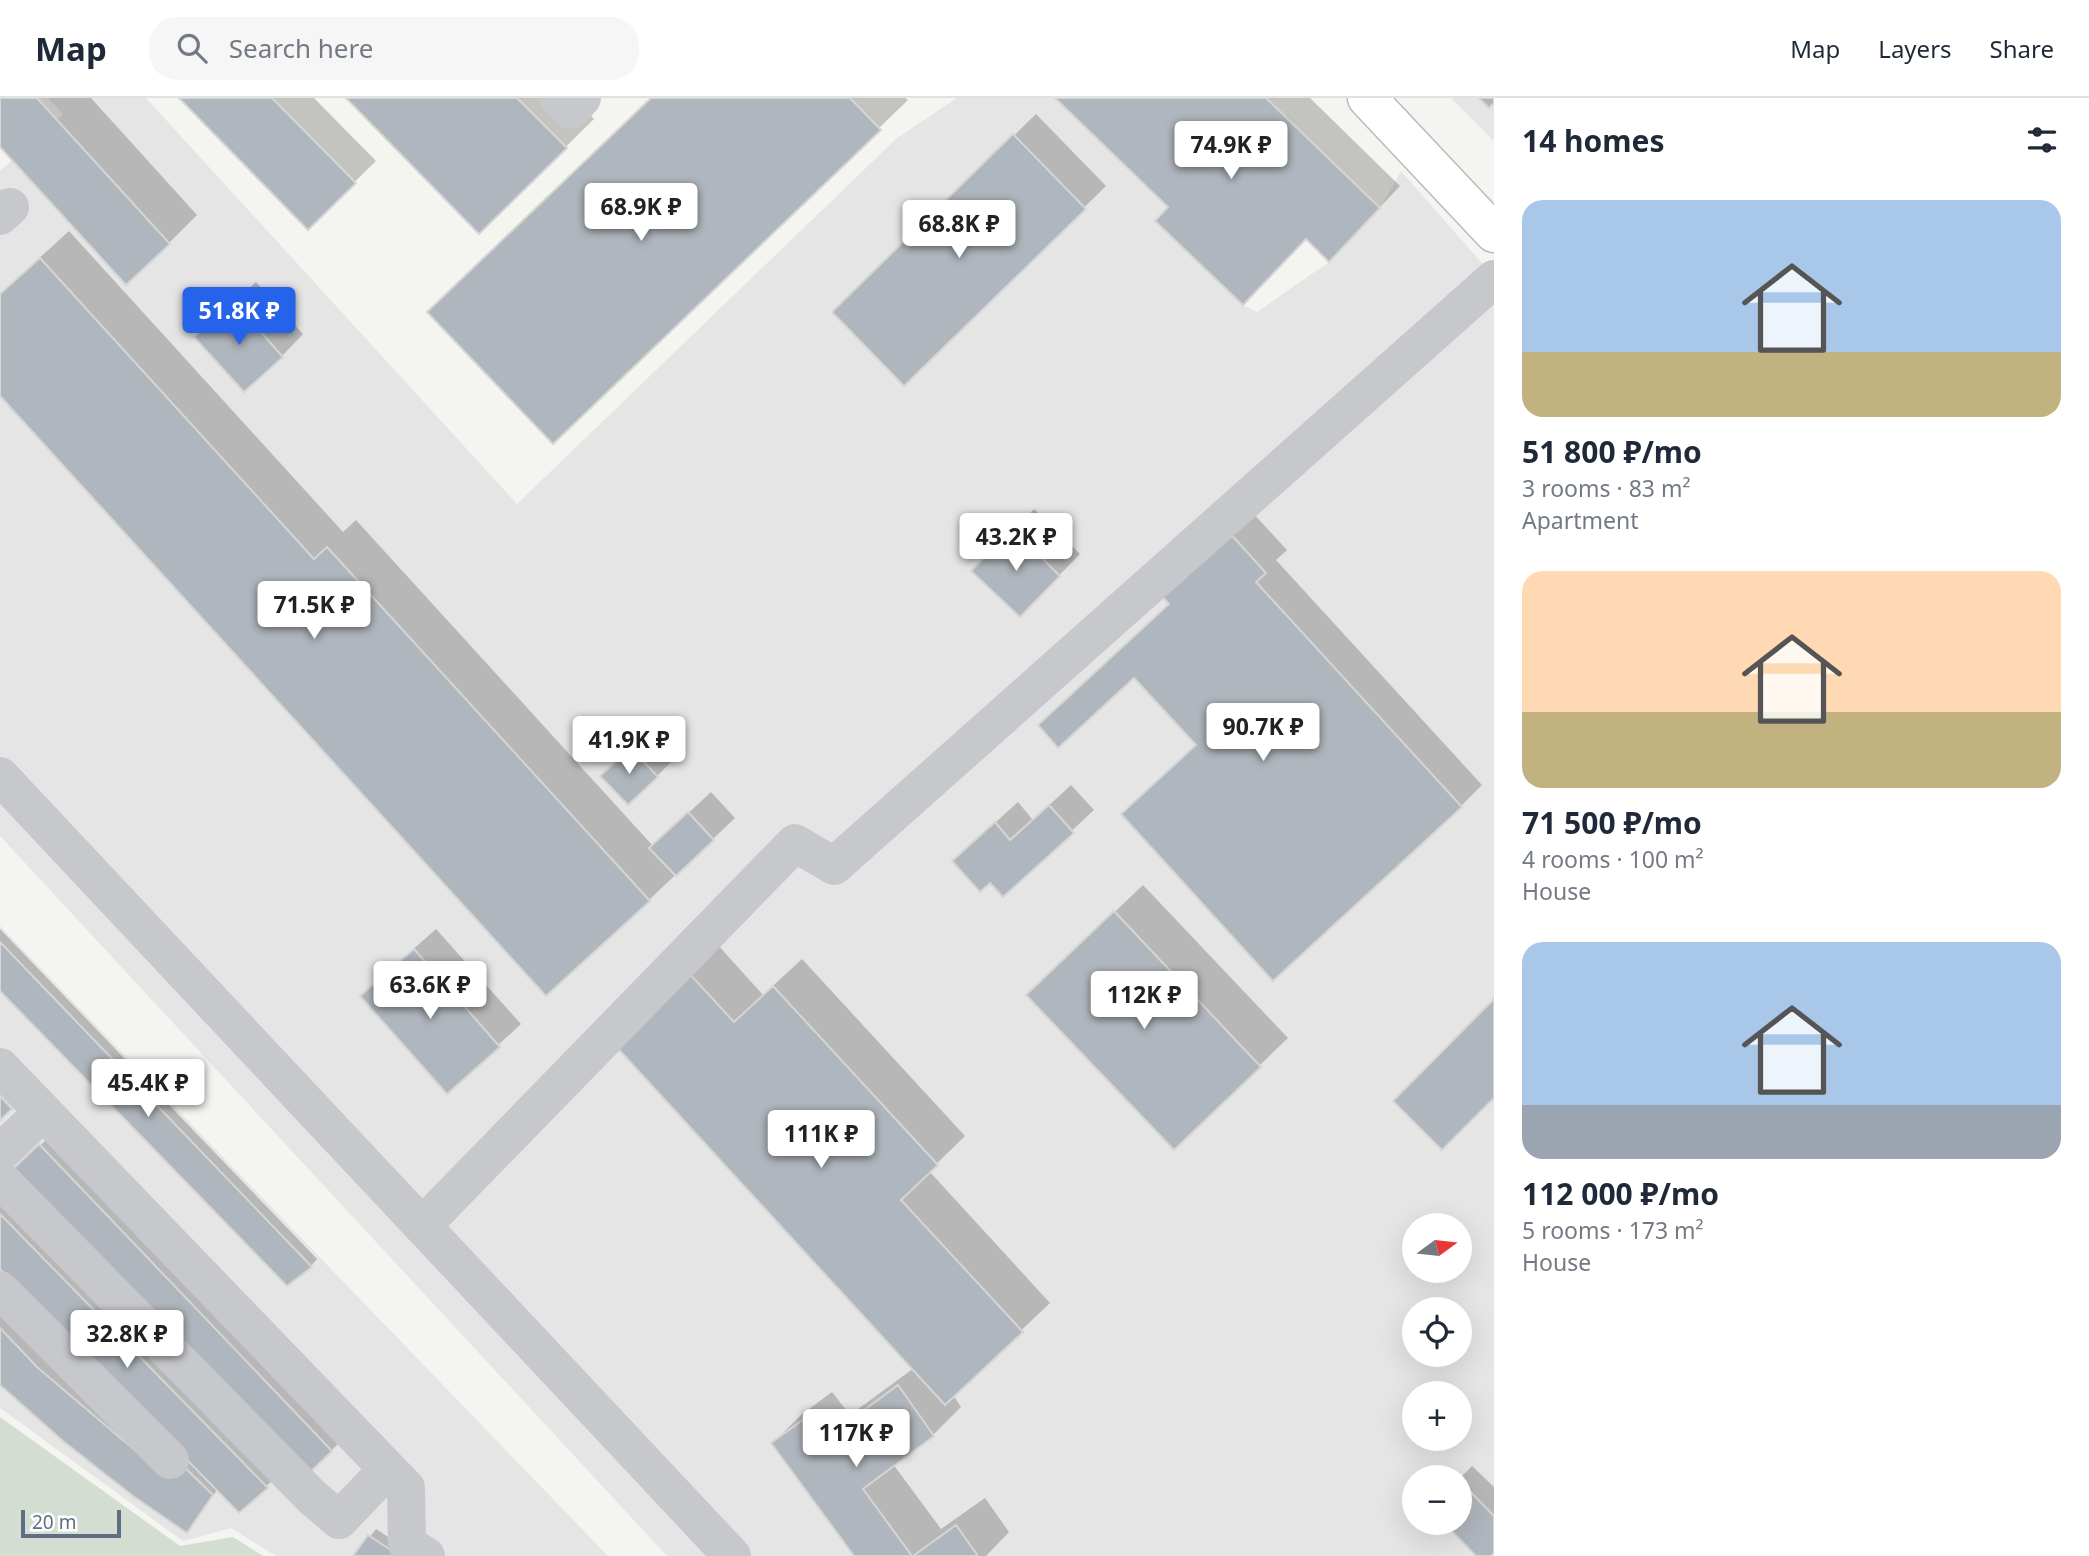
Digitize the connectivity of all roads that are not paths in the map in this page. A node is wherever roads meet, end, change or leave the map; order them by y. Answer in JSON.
{"nodes":[{"id":1,"x":559,"y":98,"type":"edge"},
{"id":2,"x":582,"y":98,"type":"edge"},
{"id":3,"x":1367,"y":98,"type":"edge"},
{"id":4,"x":1494,"y":233,"type":"edge"},
{"id":5,"x":1494,"y":279,"type":"edge"},
{"id":6,"x":0,"y":776,"type":"edge"},
{"id":7,"x":0,"y":1067,"type":"edge"},
{"id":8,"x":43,"y":1112,"type":"junction"},
{"id":9,"x":0,"y":1153,"type":"edge"},
{"id":10,"x":0,"y":1179,"type":"edge"},
{"id":11,"x":422,"y":1226,"type":"junction"},
{"id":12,"x":0,"y":1290,"type":"edge"},
{"id":13,"x":170,"y":1460,"type":"dead end"},
{"id":14,"x":387,"y":1469,"type":"junction"},
{"id":15,"x":426,"y":1556,"type":"edge"},
{"id":16,"x":732,"y":1556,"type":"edge"}],
"edges":[{"from":1,"to":2,"type":"lane"},
{"from":3,"to":4,"type":"main road"},
{"from":5,"to":11,"type":"lane"},
{"from":6,"to":11,"type":"lane"},
{"from":7,"to":8,"type":"lane"},
{"from":8,"to":9,"type":"lane"},
{"from":8,"to":14,"type":"lane"},
{"from":10,"to":14,"type":"lane"},
{"from":11,"to":16,"type":"lane"},
{"from":12,"to":13,"type":"lane"},
{"from":14,"to":15,"type":"lane"}]}
